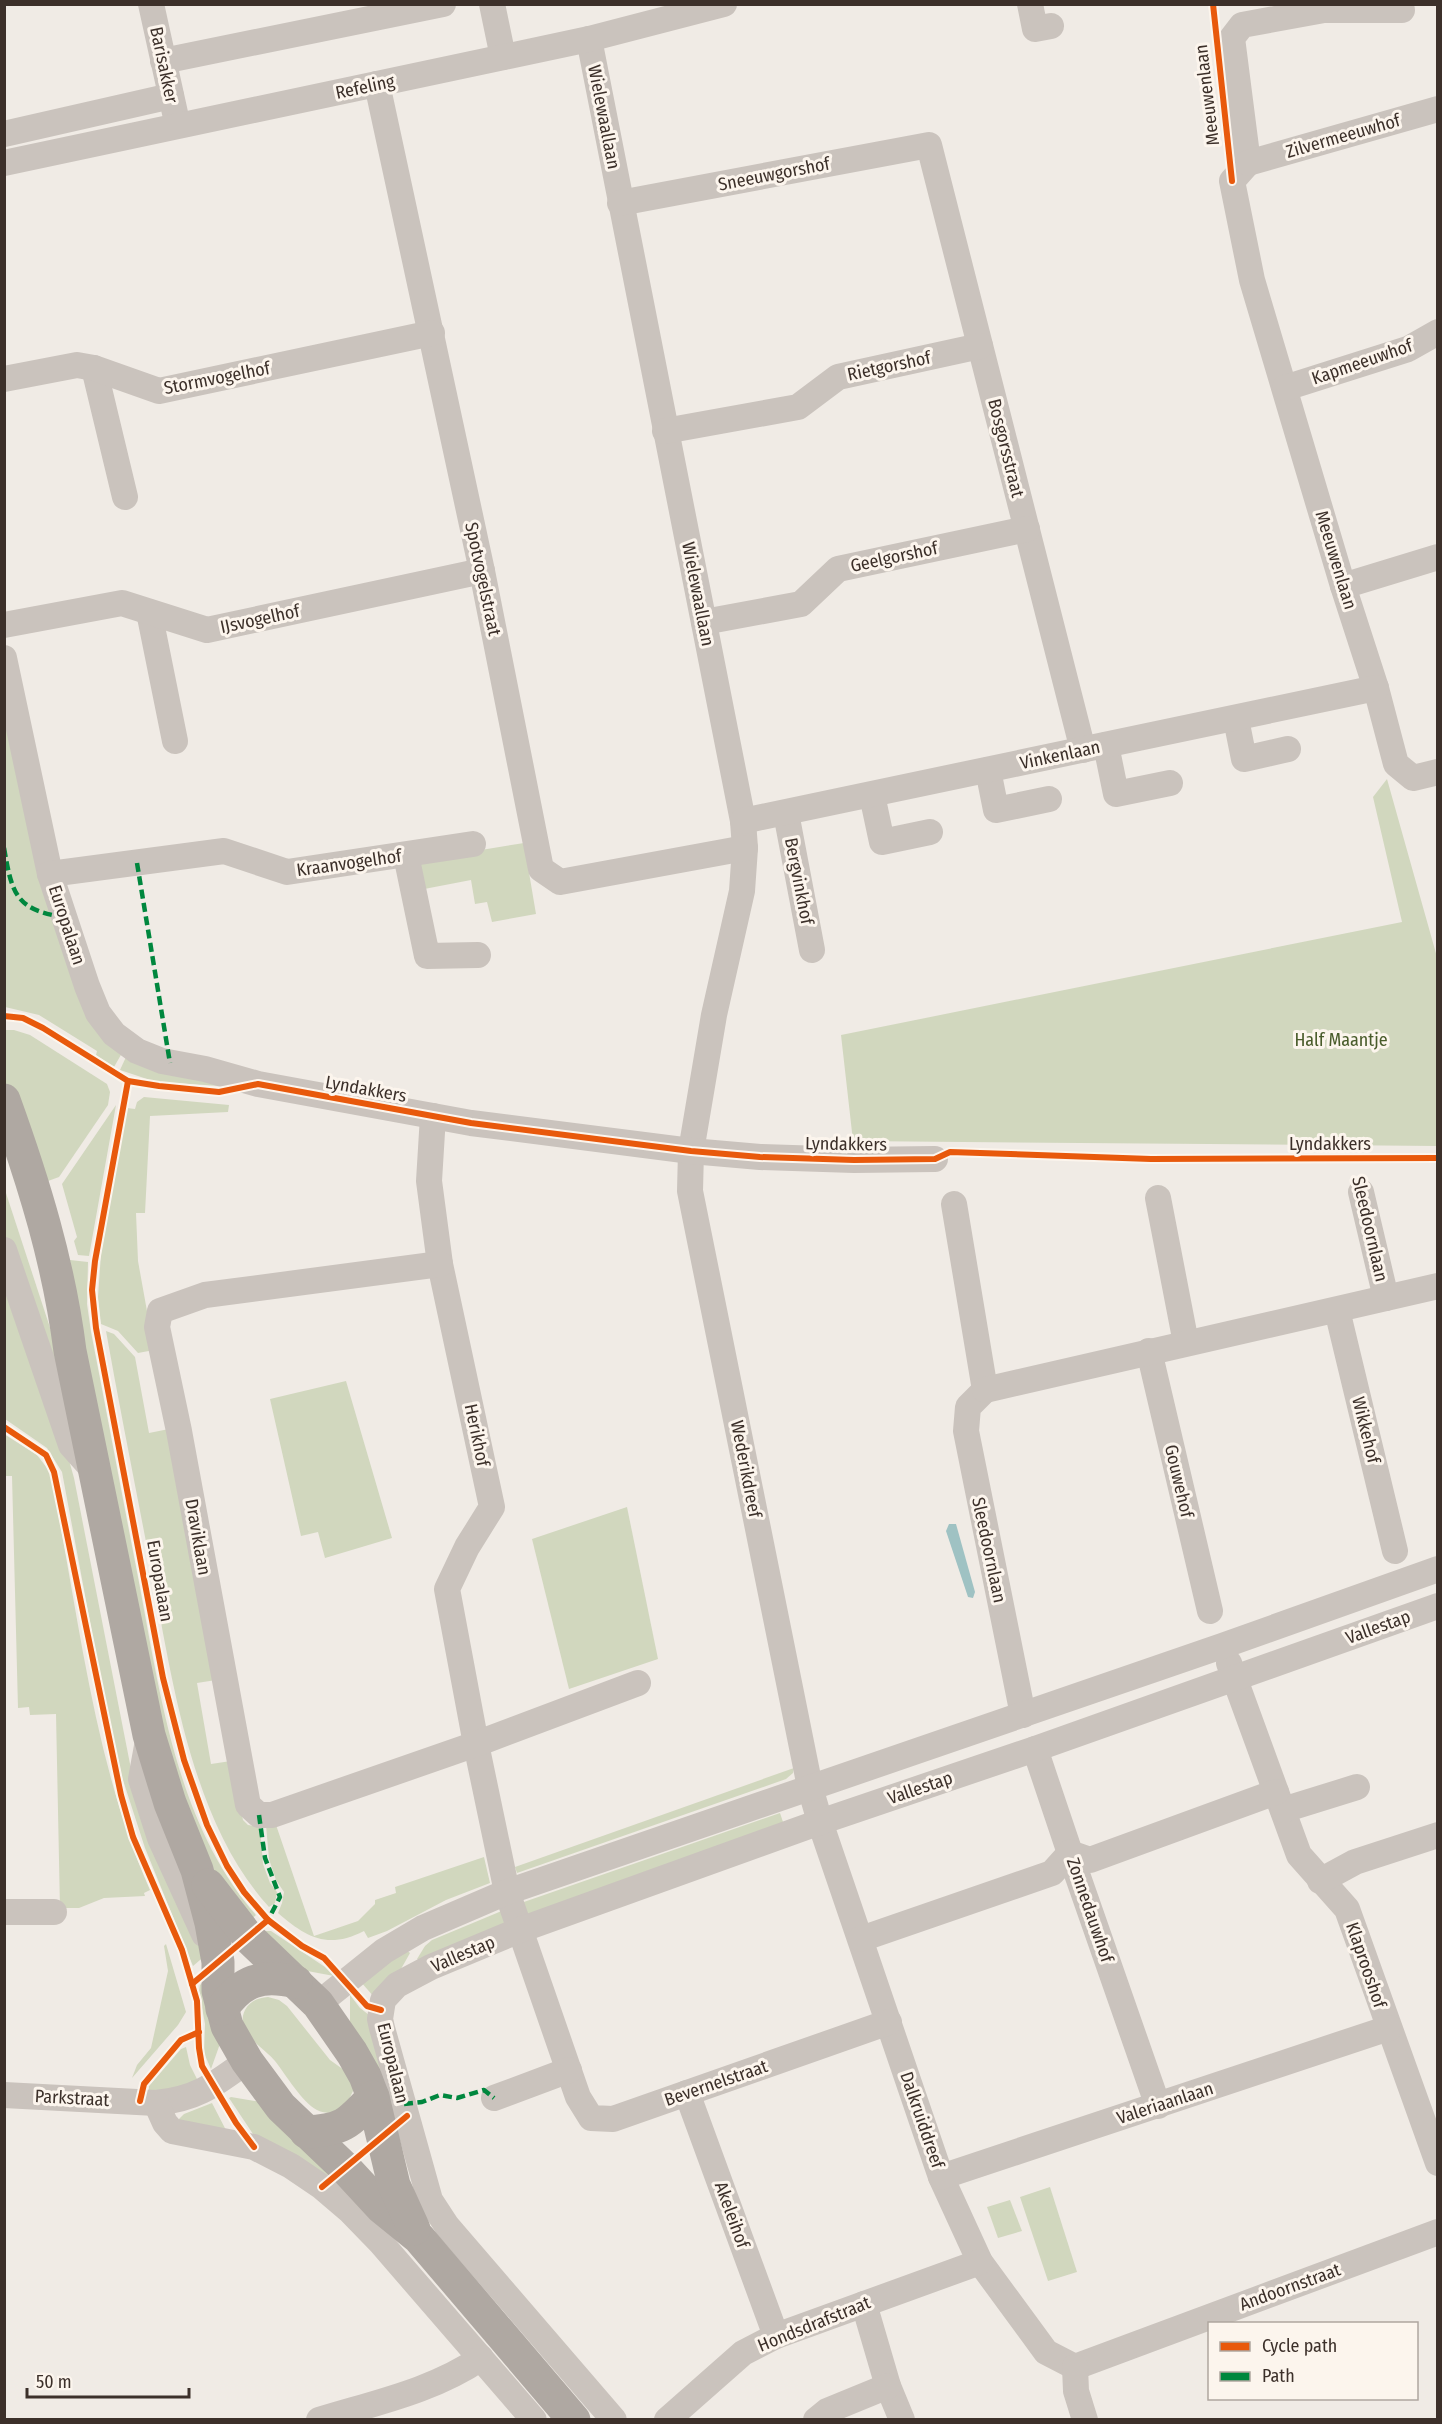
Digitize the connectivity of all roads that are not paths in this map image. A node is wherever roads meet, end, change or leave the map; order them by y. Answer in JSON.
{"nodes":[{"id":1,"x":151,"y":4,"type":"edge"},
{"id":2,"x":443,"y":4,"type":"edge"},
{"id":3,"x":492,"y":4,"type":"edge"},
{"id":4,"x":724,"y":4,"type":"edge"},
{"id":5,"x":1030,"y":4,"type":"edge"},
{"id":6,"x":1402,"y":10,"type":"dead end"},
{"id":7,"x":1051,"y":26,"type":"dead end"},
{"id":8,"x":589,"y":39,"type":"junction"},
{"id":9,"x":503,"y":57,"type":"junction"},
{"id":10,"x":163,"y":61,"type":"junction"},
{"id":11,"x":377,"y":84,"type":"junction"},
{"id":12,"x":171,"y":96,"type":"junction"},
{"id":13,"x":1437,"y":109,"type":"edge"},
{"id":14,"x":177,"y":125,"type":"junction"},
{"id":15,"x":4,"y":134,"type":"edge"},
{"id":16,"x":929,"y":145,"type":"joint"},
{"id":17,"x":4,"y":163,"type":"edge"},
{"id":18,"x":1248,"y":163,"type":"junction"},
{"id":19,"x":620,"y":203,"type":"junction"},
{"id":20,"x":1437,"y":332,"type":"edge"},
{"id":21,"x":432,"y":333,"type":"junction"},
{"id":22,"x":980,"y":346,"type":"junction"},
{"id":23,"x":94,"y":368,"type":"junction"},
{"id":24,"x":4,"y":379,"type":"edge"},
{"id":25,"x":1285,"y":388,"type":"junction"},
{"id":26,"x":665,"y":430,"type":"junction"},
{"id":27,"x":125,"y":497,"type":"dead end"},
{"id":28,"x":1027,"y":529,"type":"junction"},
{"id":29,"x":1437,"y":557,"type":"edge"},
{"id":30,"x":482,"y":571,"type":"junction"},
{"id":31,"x":1343,"y":586,"type":"junction"},
{"id":32,"x":149,"y":612,"type":"junction"},
{"id":33,"x":704,"y":622,"type":"junction"},
{"id":34,"x":4,"y":626,"type":"edge"},
{"id":35,"x":4,"y":658,"type":"edge"},
{"id":36,"x":1376,"y":688,"type":"junction"},
{"id":37,"x":1236,"y":719,"type":"junction"},
{"id":38,"x":175,"y":741,"type":"dead end"},
{"id":39,"x":1095,"y":748,"type":"junction"},
{"id":40,"x":1288,"y":750,"type":"dead end"},
{"id":41,"x":988,"y":770,"type":"junction"},
{"id":42,"x":1437,"y":772,"type":"edge"},
{"id":43,"x":1170,"y":783,"type":"dead end"},
{"id":44,"x":872,"y":795,"type":"junction"},
{"id":45,"x":1049,"y":800,"type":"dead end"},
{"id":46,"x":786,"y":813,"type":"junction"},
{"id":47,"x":743,"y":821,"type":"junction"},
{"id":48,"x":930,"y":832,"type":"dead end"},
{"id":49,"x":472,"y":844,"type":"dead end"},
{"id":50,"x":745,"y":848,"type":"junction"},
{"id":51,"x":406,"y":855,"type":"junction"},
{"id":52,"x":50,"y":874,"type":"junction"},
{"id":53,"x":812,"y":950,"type":"dead end"},
{"id":54,"x":478,"y":955,"type":"dead end"},
{"id":55,"x":258,"y":1084,"type":"joint"},
{"id":56,"x":4,"y":1100,"type":"edge"},
{"id":57,"x":433,"y":1116,"type":"junction"},
{"id":58,"x":691,"y":1151,"type":"junction"},
{"id":59,"x":10,"y":1152,"type":"edge"},
{"id":60,"x":934,"y":1159,"type":"dead end"},
{"id":61,"x":1362,"y":1192,"type":"dead end"},
{"id":62,"x":1158,"y":1198,"type":"dead end"},
{"id":63,"x":954,"y":1204,"type":"dead end"},
{"id":64,"x":4,"y":1250,"type":"edge"},
{"id":65,"x":440,"y":1264,"type":"junction"},
{"id":66,"x":1437,"y":1286,"type":"edge"},
{"id":67,"x":1386,"y":1298,"type":"junction"},
{"id":68,"x":1337,"y":1310,"type":"junction"},
{"id":69,"x":1186,"y":1343,"type":"junction"},
{"id":70,"x":1149,"y":1351,"type":"junction"},
{"id":71,"x":985,"y":1390,"type":"junction"},
{"id":72,"x":97,"y":1474,"type":"junction"},
{"id":73,"x":1395,"y":1551,"type":"dead end"},
{"id":74,"x":1437,"y":1569,"type":"edge"},
{"id":75,"x":1437,"y":1606,"type":"edge"},
{"id":76,"x":1210,"y":1611,"type":"dead end"},
{"id":77,"x":1222,"y":1646,"type":"junction"},
{"id":78,"x":1234,"y":1678,"type":"junction"},
{"id":79,"x":638,"y":1683,"type":"dead end"},
{"id":80,"x":1023,"y":1715,"type":"junction"},
{"id":81,"x":149,"y":1735,"type":"junction"},
{"id":82,"x":476,"y":1744,"type":"junction"},
{"id":83,"x":1035,"y":1749,"type":"junction"},
{"id":84,"x":810,"y":1787,"type":"junction"},
{"id":85,"x":1357,"y":1787,"type":"dead end"},
{"id":86,"x":1279,"y":1801,"type":"junction"},
{"id":87,"x":820,"y":1822,"type":"junction"},
{"id":88,"x":1437,"y":1835,"type":"edge"},
{"id":89,"x":1073,"y":1863,"type":"junction"},
{"id":90,"x":197,"y":1870,"type":"junction"},
{"id":91,"x":1320,"y":1881,"type":"junction"},
{"id":92,"x":507,"y":1892,"type":"junction"},
{"id":93,"x":4,"y":1912,"type":"edge"},
{"id":94,"x":54,"y":1912,"type":"dead end"},
{"id":95,"x":520,"y":1930,"type":"junction"},
{"id":96,"x":861,"y":1939,"type":"junction"},
{"id":97,"x":215,"y":1953,"type":"junction"},
{"id":98,"x":307,"y":1993,"type":"junction"},
{"id":99,"x":222,"y":2009,"type":"junction"},
{"id":100,"x":381,"y":2010,"type":"joint"},
{"id":101,"x":889,"y":2022,"type":"junction"},
{"id":102,"x":1389,"y":2028,"type":"junction"},
{"id":103,"x":247,"y":2061,"type":"junction"},
{"id":104,"x":569,"y":2070,"type":"junction"},
{"id":105,"x":687,"y":2093,"type":"junction"},
{"id":106,"x":4,"y":2095,"type":"edge"},
{"id":107,"x":373,"y":2097,"type":"junction"},
{"id":108,"x":494,"y":2098,"type":"dead end"},
{"id":109,"x":156,"y":2103,"type":"junction"},
{"id":110,"x":1158,"y":2106,"type":"junction"},
{"id":111,"x":306,"y":2132,"type":"junction"},
{"id":112,"x":1437,"y":2163,"type":"edge"},
{"id":113,"x":941,"y":2177,"type":"junction"},
{"id":114,"x":1437,"y":2232,"type":"edge"},
{"id":115,"x":419,"y":2238,"type":"junction"},
{"id":116,"x":980,"y":2262,"type":"junction"},
{"id":117,"x":864,"y":2304,"type":"junction"},
{"id":118,"x":776,"y":2336,"type":"junction"},
{"id":119,"x":481,"y":2358,"type":"junction"},
{"id":120,"x":1075,"y":2367,"type":"junction"},
{"id":121,"x":888,"y":2386,"type":"junction"},
{"id":122,"x":319,"y":2420,"type":"edge"},
{"id":123,"x":534,"y":2420,"type":"edge"},
{"id":124,"x":574,"y":2420,"type":"edge"},
{"id":125,"x":614,"y":2420,"type":"edge"},
{"id":126,"x":667,"y":2420,"type":"edge"},
{"id":127,"x":816,"y":2420,"type":"edge"},
{"id":128,"x":902,"y":2420,"type":"edge"},
{"id":129,"x":1085,"y":2420,"type":"edge"}],
"edges":[{"from":1,"to":10,"type":"street","name":"Barisakker"},
{"from":2,"to":10,"type":"street"},
{"from":3,"to":9,"type":"street"},
{"from":4,"to":8,"type":"street","name":"Refeling"},
{"from":5,"to":7,"type":"street"},
{"from":6,"to":18,"type":"street","name":"Meeuwenlaan"},
{"from":8,"to":9,"type":"street","name":"Refeling"},
{"from":8,"to":19,"type":"street","name":"Wielewaallaan"},
{"from":9,"to":11,"type":"street","name":"Refeling"},
{"from":10,"to":12,"type":"street","name":"Barisakker"},
{"from":11,"to":14,"type":"street","name":"Refeling"},
{"from":11,"to":21,"type":"street","name":"Spotvogelstraat"},
{"from":12,"to":14,"type":"street","name":"Barisakker"},
{"from":12,"to":15,"type":"street"},
{"from":13,"to":18,"type":"street","name":"Zilvermeeuwhof"},
{"from":14,"to":17,"type":"street","name":"Refeling"},
{"from":16,"to":19,"type":"street","name":"Sneeuwgorshof"},
{"from":16,"to":22,"type":"street","name":"Bosgorsstraat"},
{"from":18,"to":25,"type":"street","name":"Meeuwenlaan"},
{"from":19,"to":26,"type":"street","name":"Wielewaallaan"},
{"from":20,"to":25,"type":"street","name":"Kapmeeuwhof"},
{"from":21,"to":23,"type":"street","name":"Stormvogelhof"},
{"from":21,"to":30,"type":"street","name":"Spotvogelstraat"},
{"from":22,"to":26,"type":"street","name":"Rietgorshof"},
{"from":22,"to":28,"type":"street","name":"Bosgorsstraat"},
{"from":23,"to":24,"type":"street","name":"Stormvogelhof"},
{"from":23,"to":27,"type":"street"},
{"from":25,"to":31,"type":"street","name":"Meeuwenlaan"},
{"from":26,"to":33,"type":"street","name":"Wielewaallaan"},
{"from":28,"to":33,"type":"street","name":"Geelgorshof"},
{"from":28,"to":39,"type":"street","name":"Bosgorsstraat"},
{"from":29,"to":31,"type":"street"},
{"from":30,"to":32,"type":"street","name":"IJsvogelhof"},
{"from":30,"to":50,"type":"street","name":"Spotvogelstraat"},
{"from":31,"to":36,"type":"street","name":"Meeuwenlaan"},
{"from":32,"to":34,"type":"street","name":"IJsvogelhof"},
{"from":32,"to":38,"type":"street"},
{"from":33,"to":47,"type":"street","name":"Wielewaallaan"},
{"from":35,"to":52,"type":"street","name":"Europalaan"},
{"from":36,"to":37,"type":"street","name":"Vinkenlaan"},
{"from":36,"to":42,"type":"street","name":"Meeuwenlaan"},
{"from":37,"to":39,"type":"street","name":"Vinkenlaan"},
{"from":37,"to":40,"type":"street"},
{"from":39,"to":41,"type":"street","name":"Vinkenlaan"},
{"from":39,"to":43,"type":"street","name":"Bosgorsstraat"},
{"from":41,"to":44,"type":"street","name":"Vinkenlaan"},
{"from":41,"to":45,"type":"street"},
{"from":44,"to":46,"type":"street","name":"Vinkenlaan"},
{"from":44,"to":48,"type":"street"},
{"from":46,"to":47,"type":"street","name":"Vinkenlaan"},
{"from":46,"to":53,"type":"street","name":"Bergvinkhof"},
{"from":47,"to":50,"type":"street","name":"Wielewaallaan"},
{"from":49,"to":51,"type":"street","name":"Kraanvogelhof"},
{"from":50,"to":58,"type":"street","name":"Wielewaallaan"},
{"from":51,"to":52,"type":"street","name":"Kraanvogelhof"},
{"from":51,"to":54,"type":"street"},
{"from":52,"to":55,"type":"street","name":"Europalaan"},
{"from":55,"to":57,"type":"street","name":"Lyndakkers"},
{"from":56,"to":59,"type":"main road"},
{"from":57,"to":58,"type":"street","name":"Lyndakkers"},
{"from":57,"to":65,"type":"street","name":"Herikhof"},
{"from":58,"to":60,"type":"street","name":"Lyndakkers"},
{"from":58,"to":84,"type":"street","name":"Wederikdreef"},
{"from":59,"to":72,"type":"main road"},
{"from":61,"to":67,"type":"street","name":"Sleedoornlaan"},
{"from":62,"to":69,"type":"street"},
{"from":63,"to":71,"type":"street"},
{"from":64,"to":72,"type":"street"},
{"from":65,"to":82,"type":"street","name":"Herikhof"},
{"from":65,"to":82,"type":"street","name":"Draviklaan"},
{"from":66,"to":67,"type":"street","name":"Sleedoornlaan"},
{"from":67,"to":68,"type":"street","name":"Sleedoornlaan"},
{"from":68,"to":69,"type":"street","name":"Sleedoornlaan"},
{"from":68,"to":73,"type":"street","name":"Wikkehof"},
{"from":69,"to":70,"type":"street","name":"Sleedoornlaan"},
{"from":70,"to":71,"type":"street","name":"Sleedoornlaan"},
{"from":70,"to":76,"type":"street","name":"Gouwehof"},
{"from":71,"to":80,"type":"street","name":"Sleedoornlaan"},
{"from":72,"to":81,"type":"main road"},
{"from":74,"to":77,"type":"street","name":"Vallestap"},
{"from":75,"to":78,"type":"street","name":"Vallestap"},
{"from":77,"to":78,"type":"street","name":"Klaprooshof"},
{"from":77,"to":80,"type":"street","name":"Vallestap"},
{"from":78,"to":83,"type":"street","name":"Vallestap"},
{"from":78,"to":86,"type":"street","name":"Klaprooshof"},
{"from":79,"to":82,"type":"street"},
{"from":80,"to":84,"type":"street","name":"Vallestap"},
{"from":81,"to":90,"type":"main road"},
{"from":81,"to":97,"type":"street"},
{"from":82,"to":92,"type":"street","name":"Herikhof"},
{"from":83,"to":87,"type":"street","name":"Vallestap"},
{"from":83,"to":89,"type":"street","name":"Zonnedauwhof"},
{"from":84,"to":87,"type":"street","name":"Dalkruiddreef"},
{"from":84,"to":92,"type":"street","name":"Vallestap"},
{"from":85,"to":86,"type":"street"},
{"from":86,"to":89,"type":"street"},
{"from":86,"to":91,"type":"street","name":"Klaprooshof"},
{"from":87,"to":95,"type":"street","name":"Vallestap"},
{"from":87,"to":96,"type":"street","name":"Dalkruiddreef"},
{"from":88,"to":91,"type":"street"},
{"from":89,"to":96,"type":"street"},
{"from":89,"to":110,"type":"street","name":"Zonnedauwhof"},
{"from":90,"to":97,"type":"main road"},
{"from":90,"to":98,"type":"main road"},
{"from":91,"to":102,"type":"street","name":"Klaprooshof"},
{"from":92,"to":95,"type":"street","name":"Bevernelstraat"},
{"from":92,"to":98,"type":"street","name":"Vallestap"},
{"from":93,"to":94,"type":"street"},
{"from":95,"to":100,"type":"street","name":"Vallestap"},
{"from":95,"to":104,"type":"street","name":"Bevernelstraat"},
{"from":96,"to":101,"type":"street","name":"Dalkruiddreef"},
{"from":97,"to":99,"type":"main road"},
{"from":98,"to":99,"type":"main road"},
{"from":98,"to":107,"type":"main road","name":"Europalaan"},
{"from":99,"to":103,"type":"main road","name":"Europalaan"},
{"from":100,"to":125,"type":"street","name":"Europalaan"},
{"from":101,"to":105,"type":"street","name":"Bevernelstraat"},
{"from":101,"to":113,"type":"street","name":"Dalkruiddreef"},
{"from":102,"to":110,"type":"street","name":"Valeriaanlaan"},
{"from":102,"to":112,"type":"street","name":"Klaprooshof"},
{"from":103,"to":109,"type":"street","name":"Parkstraat"},
{"from":103,"to":111,"type":"main road","name":"Europalaan"},
{"from":104,"to":105,"type":"street","name":"Bevernelstraat"},
{"from":104,"to":108,"type":"street"},
{"from":105,"to":118,"type":"street","name":"Akeleihof"},
{"from":106,"to":109,"type":"street","name":"Parkstraat"},
{"from":107,"to":111,"type":"main road"},
{"from":107,"to":115,"type":"main road","name":"Europalaan"},
{"from":109,"to":119,"type":"street"},
{"from":110,"to":113,"type":"street","name":"Valeriaanlaan"},
{"from":111,"to":115,"type":"main road","name":"Europalaan"},
{"from":113,"to":116,"type":"street","name":"Dalkruiddreef"},
{"from":114,"to":120,"type":"street","name":"Andoornstraat"},
{"from":115,"to":124,"type":"main road","name":"Europalaan"},
{"from":116,"to":117,"type":"street","name":"Hondsdrafstraat"},
{"from":116,"to":120,"type":"street","name":"Dalkruiddreef"},
{"from":117,"to":118,"type":"street","name":"Hondsdrafstraat"},
{"from":117,"to":121,"type":"street"},
{"from":118,"to":126,"type":"street","name":"Hondsdrafstraat"},
{"from":119,"to":122,"type":"street"},
{"from":119,"to":123,"type":"street"},
{"from":120,"to":129,"type":"street"},
{"from":121,"to":127,"type":"street"},
{"from":121,"to":128,"type":"street"}]}
